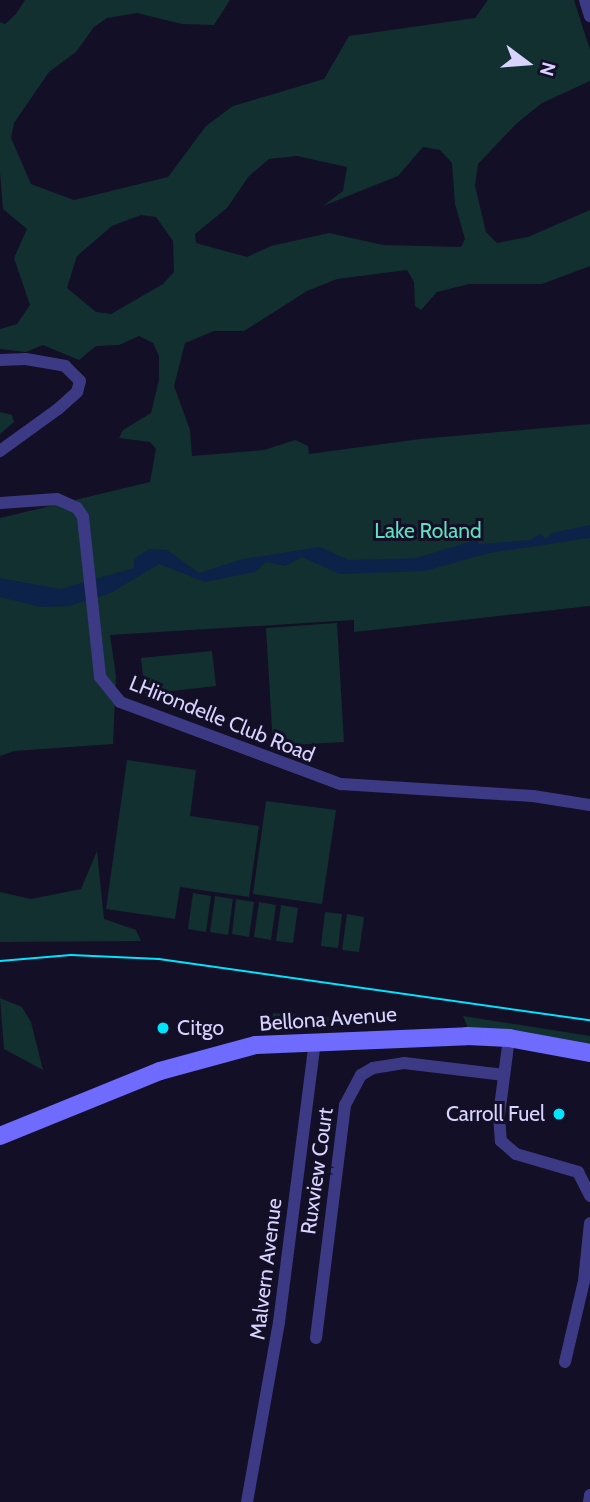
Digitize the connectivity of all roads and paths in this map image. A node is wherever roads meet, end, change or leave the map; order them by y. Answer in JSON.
{"nodes":[{"id":1,"x":584,"y":0,"type":"edge"},
{"id":2,"x":590,"y":16,"type":"edge"},
{"id":3,"x":0,"y":360,"type":"edge"},
{"id":4,"x":0,"y":451,"type":"edge"},
{"id":5,"x":0,"y":503,"type":"edge"},
{"id":6,"x":590,"y":805,"type":"edge"},
{"id":7,"x":509,"y":1038,"type":"junction"},
{"id":8,"x":315,"y":1040,"type":"junction"},
{"id":9,"x":590,"y":1053,"type":"edge"},
{"id":10,"x":504,"y":1075,"type":"junction"},
{"id":11,"x":0,"y":1136,"type":"edge"},
{"id":12,"x":590,"y":1196,"type":"edge"},
{"id":13,"x":590,"y":1223,"type":"edge"},
{"id":14,"x":316,"y":1338,"type":"dead end"},
{"id":15,"x":565,"y":1362,"type":"dead end"},
{"id":16,"x":590,"y":1495,"type":"edge"},
{"id":17,"x":247,"y":1502,"type":"edge"},
{"id":18,"x":589,"y":1502,"type":"edge"}],
"edges":[{"from":1,"to":2,"type":"street"},
{"from":3,"to":4,"type":"street"},
{"from":5,"to":6,"type":"street","name":"LHirondelle Club Road"},
{"from":7,"to":8,"type":"main road","name":"Bellona Avenue"},
{"from":7,"to":9,"type":"main road","name":"Bellona Avenue"},
{"from":7,"to":10,"type":"street"},
{"from":8,"to":11,"type":"main road","name":"Bellona Avenue"},
{"from":8,"to":17,"type":"street","name":"Malvern Avenue"},
{"from":10,"to":12,"type":"street"},
{"from":10,"to":14,"type":"street","name":"Ruxview Court"},
{"from":13,"to":15,"type":"street"},
{"from":16,"to":18,"type":"street"}]}
